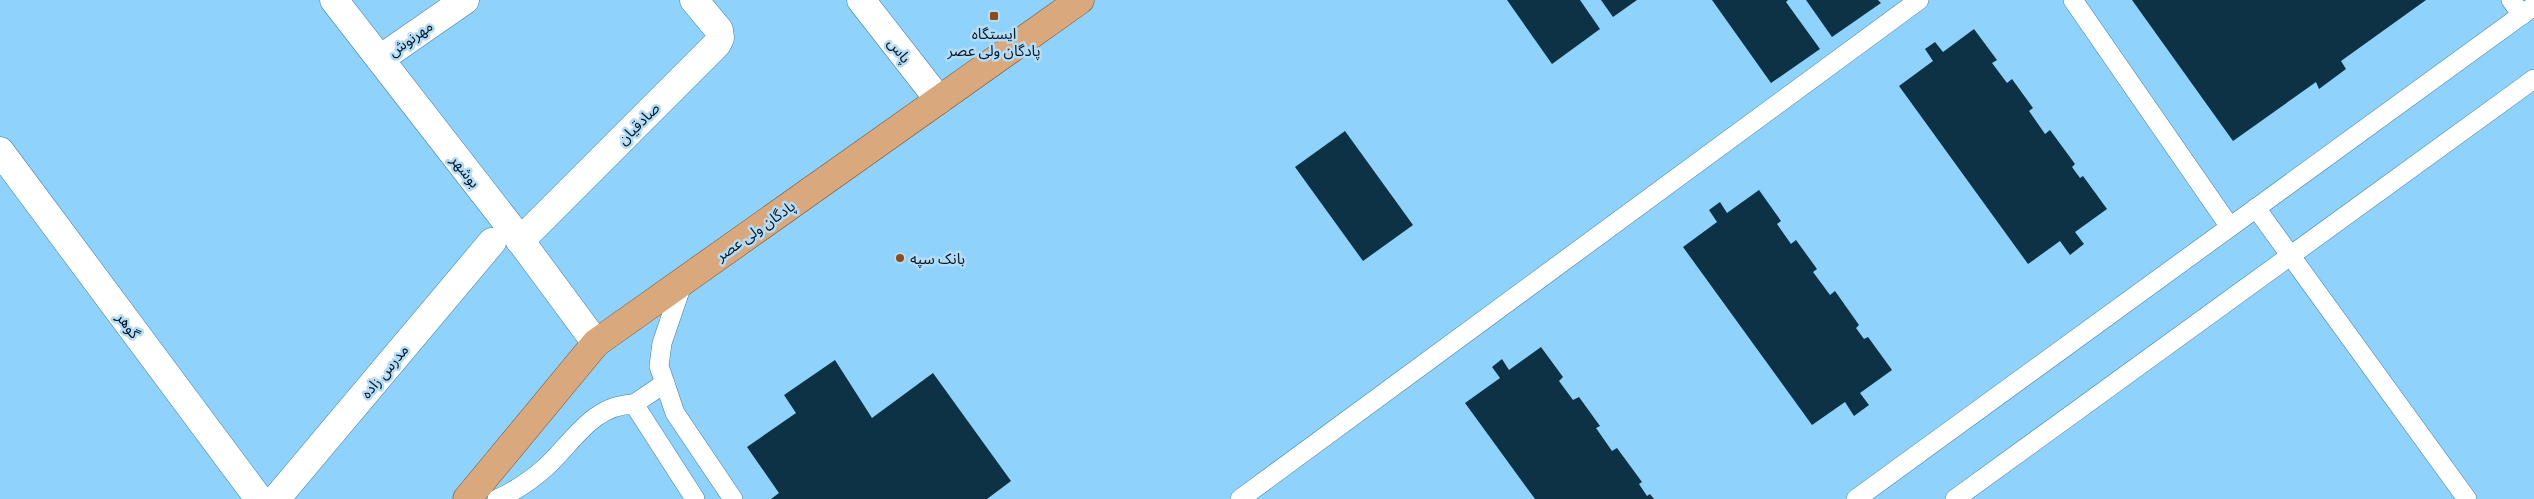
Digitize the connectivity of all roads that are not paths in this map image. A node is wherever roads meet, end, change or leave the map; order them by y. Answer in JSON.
{"nodes":[{"id":1,"x":334,"y":0,"type":"edge"},
{"id":2,"x":465,"y":0,"type":"edge"},
{"id":3,"x":694,"y":0,"type":"edge"},
{"id":4,"x":862,"y":0,"type":"edge"},
{"id":5,"x":1919,"y":0,"type":"edge"},
{"id":6,"x":2073,"y":0,"type":"edge"},
{"id":7,"x":1067,"y":4,"type":"edge"},
{"id":8,"x":2523,"y":7,"type":"edge"},
{"id":9,"x":380,"y":60,"type":"junction"},
{"id":10,"x":2534,"y":79,"type":"edge"},
{"id":11,"x":939,"y":100,"type":"junction"},
{"id":12,"x":0,"y":152,"type":"edge"},
{"id":13,"x":2256,"y":208,"type":"junction"},
{"id":14,"x":2230,"y":226,"type":"junction"},
{"id":15,"x":504,"y":236,"type":"junction"},
{"id":16,"x":2291,"y":255,"type":"junction"},
{"id":17,"x":683,"y":282,"type":"junction"},
{"id":18,"x":596,"y":344,"type":"junction"},
{"id":19,"x":665,"y":383,"type":"junction"},
{"id":20,"x":634,"y":404,"type":"junction"},
{"id":21,"x":259,"y":499,"type":"edge"},
{"id":22,"x":276,"y":499,"type":"edge"},
{"id":23,"x":467,"y":499,"type":"edge"},
{"id":24,"x":497,"y":499,"type":"edge"},
{"id":25,"x":695,"y":499,"type":"edge"},
{"id":26,"x":733,"y":499,"type":"edge"},
{"id":27,"x":1240,"y":499,"type":"edge"},
{"id":28,"x":1856,"y":499,"type":"edge"},
{"id":29,"x":1955,"y":499,"type":"edge"},
{"id":30,"x":2467,"y":499,"type":"edge"}],
"edges":[{"from":1,"to":9,"type":"street","name":"بوشهر"},
{"from":2,"to":9,"type":"street","name":"مهرنوش"},
{"from":3,"to":15,"type":"street","name":"صادقیان"},
{"from":4,"to":11,"type":"street","name":"پاس"},
{"from":5,"to":27,"type":"lane"},
{"from":6,"to":14,"type":"lane"},
{"from":7,"to":11,"type":"main road","name":"پادگان ولی عصر"},
{"from":8,"to":13,"type":"lane"},
{"from":9,"to":15,"type":"street","name":"بوشهر"},
{"from":10,"to":16,"type":"lane"},
{"from":11,"to":17,"type":"main road","name":"پادگان ولی عصر"},
{"from":12,"to":21,"type":"street","name":"گوهر"},
{"from":13,"to":14,"type":"lane"},
{"from":13,"to":16,"type":"lane"},
{"from":14,"to":28,"type":"lane"},
{"from":15,"to":18,"type":"street","name":"بوشهر"},
{"from":15,"to":22,"type":"street","name":"مدرس زاده"},
{"from":16,"to":29,"type":"lane"},
{"from":16,"to":30,"type":"lane"},
{"from":17,"to":18,"type":"main road","name":"پادگان ولی عصر"},
{"from":17,"to":19,"type":"lane"},
{"from":18,"to":23,"type":"main road","name":"پادگان ولی عصر"},
{"from":19,"to":20,"type":"lane"},
{"from":19,"to":26,"type":"lane"},
{"from":20,"to":24,"type":"lane"},
{"from":20,"to":25,"type":"lane"}]}
